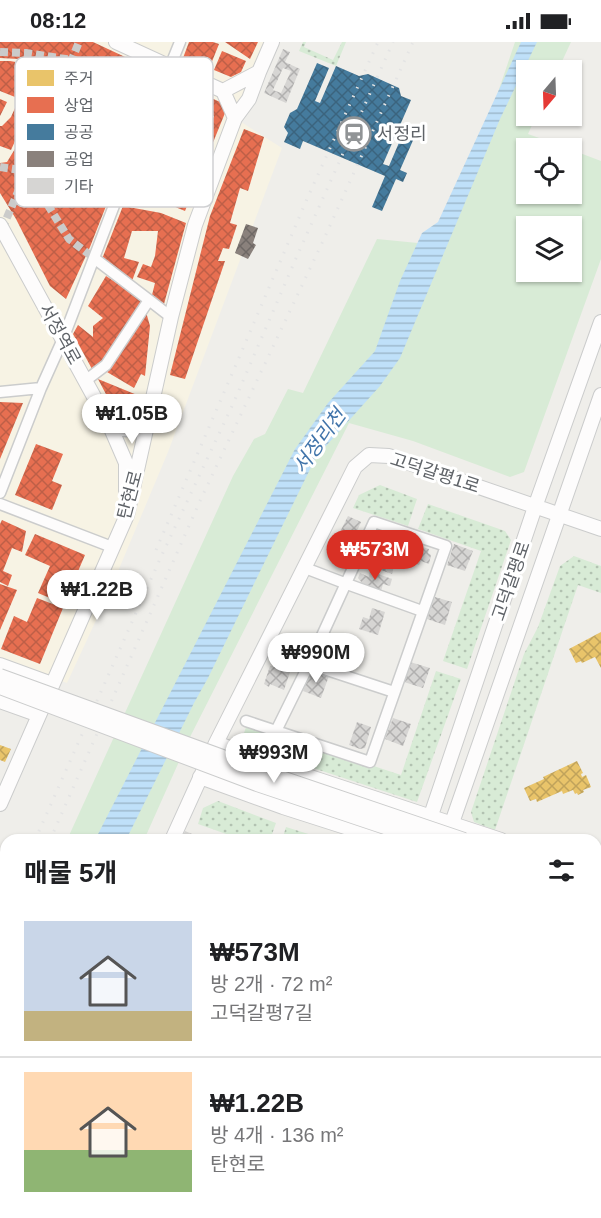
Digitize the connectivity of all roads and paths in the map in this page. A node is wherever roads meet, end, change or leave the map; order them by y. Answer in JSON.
{"nodes":[{"id":1,"x":116,"y":42,"type":"edge"},
{"id":2,"x":180,"y":42,"type":"edge"},
{"id":3,"x":272,"y":42,"type":"edge"},
{"id":4,"x":148,"y":57,"type":"edge"},
{"id":5,"x":173,"y":57,"type":"edge"},
{"id":6,"x":259,"y":72,"type":"junction"},
{"id":7,"x":240,"y":81,"type":"junction"},
{"id":8,"x":213,"y":87,"type":"edge"},
{"id":9,"x":253,"y":89,"type":"junction"},
{"id":10,"x":223,"y":91,"type":"junction"},
{"id":11,"x":235,"y":118,"type":"junction"},
{"id":12,"x":213,"y":177,"type":"edge"},
{"id":13,"x":114,"y":207,"type":"edge"},
{"id":14,"x":202,"y":207,"type":"edge"},
{"id":15,"x":1,"y":228,"type":"edge"},
{"id":16,"x":94,"y":258,"type":"junction"},
{"id":17,"x":149,"y":300,"type":"junction"},
{"id":18,"x":171,"y":317,"type":"junction"},
{"id":19,"x":601,"y":322,"type":"edge"},
{"id":20,"x":63,"y":339,"type":"junction"},
{"id":21,"x":86,"y":381,"type":"junction"},
{"id":22,"x":41,"y":388,"type":"junction"},
{"id":23,"x":0,"y":392,"type":"edge"},
{"id":24,"x":601,"y":395,"type":"edge"},
{"id":25,"x":147,"y":423,"type":"junction"},
{"id":26,"x":110,"y":426,"type":"junction"},
{"id":27,"x":0,"y":493,"type":"edge"},
{"id":28,"x":0,"y":504,"type":"edge"},
{"id":29,"x":535,"y":507,"type":"junction"},
{"id":30,"x":127,"y":515,"type":"junction"},
{"id":31,"x":559,"y":515,"type":"junction"},
{"id":32,"x":600,"y":529,"type":"edge"},
{"id":33,"x":112,"y":547,"type":"junction"},
{"id":34,"x":305,"y":568,"type":"junction"},
{"id":35,"x":346,"y":584,"type":"junction"},
{"id":36,"x":422,"y":611,"type":"junction"},
{"id":37,"x":264,"y":645,"type":"junction"},
{"id":38,"x":0,"y":664,"type":"edge"},
{"id":39,"x":309,"y":664,"type":"junction"},
{"id":40,"x":0,"y":676,"type":"edge"},
{"id":41,"x":52,"y":684,"type":"junction"},
{"id":42,"x":0,"y":687,"type":"edge"},
{"id":43,"x":394,"y":692,"type":"junction"},
{"id":44,"x":0,"y":701,"type":"edge"},
{"id":45,"x":39,"y":715,"type":"junction"},
{"id":46,"x":246,"y":721,"type":"dead end"},
{"id":47,"x":276,"y":731,"type":"junction"},
{"id":48,"x":216,"y":743,"type":"junction"},
{"id":49,"x":295,"y":771,"type":"junction"},
{"id":50,"x":200,"y":777,"type":"junction"},
{"id":51,"x":0,"y":804,"type":"edge"},
{"id":52,"x":283,"y":807,"type":"junction"},
{"id":53,"x":431,"y":816,"type":"junction"},
{"id":54,"x":452,"y":823,"type":"junction"},
{"id":55,"x":175,"y":834,"type":"edge"},
{"id":56,"x":367,"y":834,"type":"edge"},
{"id":57,"x":405,"y":834,"type":"edge"},
{"id":58,"x":425,"y":834,"type":"edge"},
{"id":59,"x":446,"y":834,"type":"edge"},
{"id":60,"x":448,"y":834,"type":"edge"},
{"id":61,"x":484,"y":834,"type":"edge"}],
"edges":[{"from":1,"to":4,"type":"street"},
{"from":2,"to":5,"type":"street"},
{"from":3,"to":6,"type":"street","name":"탄현로"},
{"from":6,"to":7,"type":"street"},
{"from":6,"to":9,"type":"street","name":"탄현로"},
{"from":7,"to":9,"type":"street"},
{"from":7,"to":10,"type":"street"},
{"from":8,"to":10,"type":"street"},
{"from":9,"to":11,"type":"street","name":"탄현로"},
{"from":10,"to":11,"type":"street"},
{"from":11,"to":12,"type":"street","name":"탄현로"},
{"from":13,"to":16,"type":"street"},
{"from":14,"to":18,"type":"street","name":"탄현로"},
{"from":15,"to":20,"type":"street","name":"서정역로"},
{"from":16,"to":17,"type":"street"},
{"from":16,"to":20,"type":"street"},
{"from":17,"to":18,"type":"street"},
{"from":17,"to":21,"type":"street"},
{"from":18,"to":25,"type":"street","name":"탄현로"},
{"from":19,"to":29,"type":"street","name":"고덕갈평로"},
{"from":20,"to":21,"type":"street","name":"서정역로"},
{"from":20,"to":22,"type":"street"},
{"from":21,"to":26,"type":"street","name":"서정역로"},
{"from":22,"to":23,"type":"street"},
{"from":22,"to":27,"type":"street"},
{"from":24,"to":31,"type":"street","name":"고덕갈평로"},
{"from":25,"to":26,"type":"street"},
{"from":25,"to":30,"type":"street","name":"탄현로"},
{"from":26,"to":30,"type":"street","name":"서정역로"},
{"from":28,"to":33,"type":"street"},
{"from":29,"to":31,"type":"street","name":"고덕갈평1로"},
{"from":29,"to":34,"type":"street","name":"고덕갈평1로"},
{"from":29,"to":53,"type":"street","name":"고덕갈평로"},
{"from":30,"to":33,"type":"street","name":"탄현로"},
{"from":31,"to":32,"type":"street","name":"고덕갈평1로"},
{"from":31,"to":54,"type":"street","name":"고덕갈평로"},
{"from":33,"to":41,"type":"street","name":"탄현로"},
{"from":34,"to":35,"type":"street"},
{"from":34,"to":37,"type":"street","name":"고덕갈평1로"},
{"from":35,"to":36,"type":"street"},
{"from":35,"to":36,"type":"street"},
{"from":35,"to":39,"type":"street"},
{"from":36,"to":43,"type":"street"},
{"from":37,"to":39,"type":"street"},
{"from":37,"to":48,"type":"street","name":"고덕갈평1로"},
{"from":38,"to":41,"type":"street"},
{"from":39,"to":43,"type":"street"},
{"from":39,"to":47,"type":"street"},
{"from":40,"to":59,"type":"street","bridge":true},
{"from":41,"to":45,"type":"street","name":"탄현로"},
{"from":42,"to":57,"type":"street","bridge":true},
{"from":43,"to":47,"type":"street"},
{"from":44,"to":45,"type":"street"},
{"from":45,"to":51,"type":"street","name":"탄현로"},
{"from":46,"to":47,"type":"street"},
{"from":48,"to":49,"type":"street"},
{"from":48,"to":50,"type":"street","name":"고덕갈평1로"},
{"from":49,"to":52,"type":"street"},
{"from":49,"to":53,"type":"street"},
{"from":50,"to":52,"type":"street"},
{"from":50,"to":55,"type":"street","name":"고덕갈평1로"},
{"from":52,"to":56,"type":"street"},
{"from":53,"to":54,"type":"street"},
{"from":53,"to":58,"type":"street","name":"고덕갈평로"},
{"from":54,"to":60,"type":"street","name":"고덕갈평로"},
{"from":54,"to":61,"type":"street"}]}
